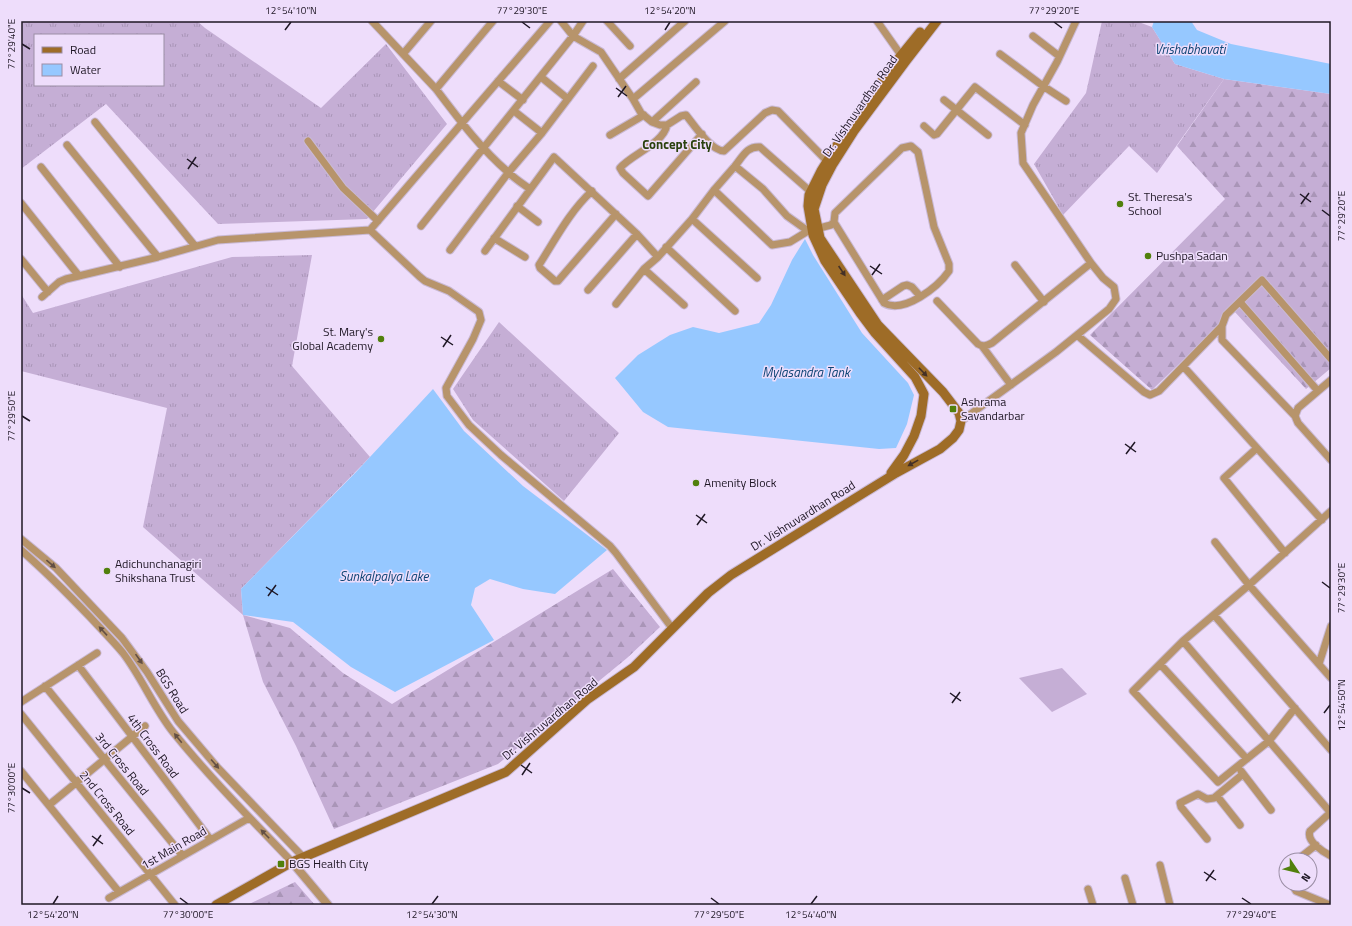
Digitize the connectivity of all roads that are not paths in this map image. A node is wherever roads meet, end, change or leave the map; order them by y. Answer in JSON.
{"nodes":[{"id":1,"x":372,"y":21,"type":"edge"},
{"id":2,"x":431,"y":21,"type":"edge"},
{"id":3,"x":493,"y":21,"type":"edge"},
{"id":4,"x":550,"y":21,"type":"edge"},
{"id":5,"x":561,"y":21,"type":"edge"},
{"id":6,"x":583,"y":21,"type":"edge"},
{"id":7,"x":607,"y":21,"type":"edge"},
{"id":8,"x":685,"y":21,"type":"edge"},
{"id":9,"x":725,"y":21,"type":"edge"},
{"id":10,"x":877,"y":21,"type":"edge"},
{"id":11,"x":931,"y":21,"type":"edge"},
{"id":12,"x":937,"y":21,"type":"edge"},
{"id":13,"x":1074,"y":22,"type":"edge"},
{"id":14,"x":573,"y":36,"type":"junction"},
{"id":15,"x":1033,"y":36,"type":"dead end"},
{"id":16,"x":630,"y":46,"type":"dead end"},
{"id":17,"x":403,"y":54,"type":"junction"},
{"id":18,"x":1000,"y":54,"type":"dead end"},
{"id":19,"x":1059,"y":56,"type":"junction"},
{"id":20,"x":903,"y":58,"type":"junction"},
{"id":21,"x":593,"y":66,"type":"dead end"},
{"id":22,"x":541,"y":77,"type":"junction"},
{"id":23,"x":619,"y":80,"type":"junction"},
{"id":24,"x":498,"y":81,"type":"junction"},
{"id":25,"x":696,"y":82,"type":"dead end"},
{"id":26,"x":1043,"y":86,"type":"junction"},
{"id":27,"x":436,"y":88,"type":"junction"},
{"id":28,"x":568,"y":99,"type":"junction"},
{"id":29,"x":633,"y":99,"type":"junction"},
{"id":30,"x":523,"y":100,"type":"junction"},
{"id":31,"x":944,"y":100,"type":"dead end"},
{"id":32,"x":1066,"y":101,"type":"dead end"},
{"id":33,"x":956,"y":110,"type":"junction"},
{"id":34,"x":514,"y":111,"type":"junction"},
{"id":35,"x":644,"y":115,"type":"junction"},
{"id":36,"x":95,"y":122,"type":"dead end"},
{"id":37,"x":652,"y":122,"type":"junction"},
{"id":38,"x":461,"y":123,"type":"junction"},
{"id":39,"x":667,"y":125,"type":"junction"},
{"id":40,"x":1025,"y":125,"type":"junction"},
{"id":41,"x":924,"y":126,"type":"dead end"},
{"id":42,"x":542,"y":133,"type":"junction"},
{"id":43,"x":702,"y":134,"type":"junction"},
{"id":44,"x":610,"y":135,"type":"dead end"},
{"id":45,"x":988,"y":135,"type":"dead end"},
{"id":46,"x":308,"y":141,"type":"dead end"},
{"id":47,"x":67,"y":145,"type":"dead end"},
{"id":48,"x":484,"y":149,"type":"junction"},
{"id":49,"x":827,"y":161,"type":"junction"},
{"id":50,"x":735,"y":166,"type":"junction"},
{"id":51,"x":41,"y":167,"type":"dead end"},
{"id":52,"x":508,"y":173,"type":"junction"},
{"id":53,"x":530,"y":189,"type":"junction"},
{"id":54,"x":714,"y":190,"type":"junction"},
{"id":55,"x":592,"y":191,"type":"junction"},
{"id":56,"x":811,"y":192,"type":"junction"},
{"id":57,"x":21,"y":203,"type":"edge"},
{"id":58,"x":517,"y":206,"type":"junction"},
{"id":59,"x":616,"y":214,"type":"junction"},
{"id":60,"x":692,"y":219,"type":"junction"},
{"id":61,"x":378,"y":221,"type":"junction"},
{"id":62,"x":538,"y":222,"type":"dead end"},
{"id":63,"x":834,"y":222,"type":"junction"},
{"id":64,"x":421,"y":226,"type":"dead end"},
{"id":65,"x":370,"y":230,"type":"junction"},
{"id":66,"x":812,"y":230,"type":"junction"},
{"id":67,"x":637,"y":234,"type":"junction"},
{"id":68,"x":494,"y":238,"type":"junction"},
{"id":69,"x":195,"y":246,"type":"junction"},
{"id":70,"x":666,"y":248,"type":"junction"},
{"id":71,"x":450,"y":250,"type":"dead end"},
{"id":72,"x":485,"y":251,"type":"dead end"},
{"id":73,"x":158,"y":257,"type":"junction"},
{"id":74,"x":658,"y":257,"type":"junction"},
{"id":75,"x":21,"y":258,"type":"edge"},
{"id":76,"x":525,"y":258,"type":"dead end"},
{"id":77,"x":1091,"y":263,"type":"junction"},
{"id":78,"x":1015,"y":265,"type":"dead end"},
{"id":79,"x":120,"y":267,"type":"junction"},
{"id":80,"x":644,"y":269,"type":"junction"},
{"id":81,"x":79,"y":276,"type":"junction"},
{"id":82,"x":757,"y":278,"type":"dead end"},
{"id":83,"x":588,"y":290,"type":"dead end"},
{"id":84,"x":920,"y":296,"type":"junction"},
{"id":85,"x":882,"y":300,"type":"junction"},
{"id":86,"x":937,"y":301,"type":"dead end"},
{"id":87,"x":1044,"y":302,"type":"junction"},
{"id":88,"x":1240,"y":302,"type":"junction"},
{"id":89,"x":616,"y":304,"type":"dead end"},
{"id":90,"x":684,"y":305,"type":"dead end"},
{"id":91,"x":735,"y":311,"type":"dead end"},
{"id":92,"x":1222,"y":326,"type":"junction"},
{"id":93,"x":1076,"y":335,"type":"junction"},
{"id":94,"x":982,"y":346,"type":"junction"},
{"id":95,"x":1331,"y":359,"type":"edge"},
{"id":96,"x":1183,"y":366,"type":"junction"},
{"id":97,"x":1331,"y":380,"type":"edge"},
{"id":98,"x":1011,"y":385,"type":"junction"},
{"id":99,"x":1318,"y":391,"type":"junction"},
{"id":100,"x":1295,"y":416,"type":"junction"},
{"id":101,"x":961,"y":421,"type":"junction"},
{"id":102,"x":1257,"y":448,"type":"junction"},
{"id":103,"x":1331,"y":460,"type":"edge"},
{"id":104,"x":884,"y":480,"type":"junction"},
{"id":105,"x":1331,"y":511,"type":"edge"},
{"id":106,"x":1322,"y":520,"type":"junction"},
{"id":107,"x":21,"y":539,"type":"edge"},
{"id":108,"x":1215,"y":542,"type":"dead end"},
{"id":109,"x":21,"y":550,"type":"edge"},
{"id":110,"x":1285,"y":552,"type":"junction"},
{"id":111,"x":1249,"y":585,"type":"junction"},
{"id":112,"x":1214,"y":615,"type":"junction"},
{"id":113,"x":1331,"y":626,"type":"edge"},
{"id":114,"x":672,"y":628,"type":"junction"},
{"id":115,"x":1183,"y":641,"type":"junction"},
{"id":116,"x":97,"y":653,"type":"dead end"},
{"id":117,"x":1160,"y":664,"type":"junction"},
{"id":118,"x":1319,"y":664,"type":"junction"},
{"id":119,"x":78,"y":665,"type":"junction"},
{"id":120,"x":1331,"y":678,"type":"edge"},
{"id":121,"x":45,"y":686,"type":"junction"},
{"id":122,"x":21,"y":702,"type":"edge"},
{"id":123,"x":1295,"y":708,"type":"junction"},
{"id":124,"x":21,"y":714,"type":"edge"},
{"id":125,"x":145,"y":726,"type":"dead end"},
{"id":126,"x":132,"y":737,"type":"junction"},
{"id":127,"x":1269,"y":741,"type":"junction"},
{"id":128,"x":1331,"y":750,"type":"edge"},
{"id":129,"x":104,"y":759,"type":"junction"},
{"id":130,"x":1247,"y":759,"type":"junction"},
{"id":131,"x":1237,"y":766,"type":"junction"},
{"id":132,"x":21,"y":771,"type":"edge"},
{"id":133,"x":1243,"y":774,"type":"junction"},
{"id":134,"x":76,"y":782,"type":"junction"},
{"id":135,"x":1217,"y":796,"type":"junction"},
{"id":136,"x":49,"y":805,"type":"junction"},
{"id":137,"x":1271,"y":810,"type":"dead end"},
{"id":138,"x":1331,"y":812,"type":"edge"},
{"id":139,"x":250,"y":818,"type":"junction"},
{"id":140,"x":1240,"y":825,"type":"dead end"},
{"id":141,"x":210,"y":839,"type":"junction"},
{"id":142,"x":1207,"y":839,"type":"dead end"},
{"id":143,"x":1316,"y":845,"type":"junction"},
{"id":144,"x":1307,"y":852,"type":"edge"},
{"id":145,"x":182,"y":856,"type":"junction"},
{"id":146,"x":1331,"y":856,"type":"edge"},
{"id":147,"x":303,"y":857,"type":"junction"},
{"id":148,"x":292,"y":862,"type":"junction"},
{"id":149,"x":1160,"y":865,"type":"dead end"},
{"id":150,"x":150,"y":874,"type":"junction"},
{"id":151,"x":303,"y":874,"type":"junction"},
{"id":152,"x":1126,"y":878,"type":"dead end"},
{"id":153,"x":1088,"y":889,"type":"dead end"},
{"id":154,"x":120,"y":892,"type":"junction"},
{"id":155,"x":1298,"y":892,"type":"edge"},
{"id":156,"x":109,"y":898,"type":"dead end"},
{"id":157,"x":175,"y":905,"type":"edge"},
{"id":158,"x":216,"y":905,"type":"edge"},
{"id":159,"x":328,"y":905,"type":"edge"},
{"id":160,"x":1093,"y":905,"type":"edge"},
{"id":161,"x":1133,"y":905,"type":"edge"},
{"id":162,"x":1170,"y":905,"type":"edge"},
{"id":163,"x":1330,"y":905,"type":"edge"}],
"edges":[{"from":1,"to":17,"type":"street"},
{"from":2,"to":17,"type":"street"},
{"from":3,"to":27,"type":"street"},
{"from":4,"to":24,"type":"street"},
{"from":5,"to":14,"type":"street"},
{"from":6,"to":14,"type":"street"},
{"from":7,"to":16,"type":"street"},
{"from":8,"to":23,"type":"street"},
{"from":9,"to":29,"type":"street"},
{"from":10,"to":20,"type":"street"},
{"from":11,"to":20,"type":"main road","name":"Dr. Vishnuvardhan Road"},
{"from":12,"to":20,"type":"main road","name":"Dr. Vishnuvardhan Road"},
{"from":13,"to":19,"type":"street"},
{"from":14,"to":22,"type":"street"},
{"from":14,"to":23,"type":"street"},
{"from":15,"to":19,"type":"street"},
{"from":17,"to":27,"type":"street"},
{"from":18,"to":26,"type":"street"},
{"from":19,"to":26,"type":"street"},
{"from":20,"to":49,"type":"main road","name":"Dr. Vishnuvardhan Road"},
{"from":20,"to":66,"type":"main road","name":"Dr. Vishnuvardhan Road"},
{"from":21,"to":28,"type":"street"},
{"from":22,"to":28,"type":"street"},
{"from":22,"to":30,"type":"street"},
{"from":23,"to":29,"type":"street"},
{"from":24,"to":30,"type":"street"},
{"from":24,"to":38,"type":"street"},
{"from":25,"to":37,"type":"street"},
{"from":26,"to":32,"type":"street"},
{"from":26,"to":40,"type":"street"},
{"from":27,"to":38,"type":"street"},
{"from":28,"to":42,"type":"street"},
{"from":29,"to":35,"type":"street"},
{"from":30,"to":34,"type":"street"},
{"from":31,"to":33,"type":"street"},
{"from":33,"to":40,"type":"street"},
{"from":33,"to":41,"type":"street"},
{"from":33,"to":45,"type":"street"},
{"from":34,"to":42,"type":"street"},
{"from":34,"to":48,"type":"street"},
{"from":35,"to":37,"type":"street"},
{"from":35,"to":44,"type":"street"},
{"from":36,"to":69,"type":"street"},
{"from":37,"to":39,"type":"street"},
{"from":38,"to":48,"type":"street"},
{"from":38,"to":61,"type":"street"},
{"from":39,"to":43,"type":"street"},
{"from":39,"to":43,"type":"street"},
{"from":40,"to":77,"type":"street"},
{"from":42,"to":52,"type":"street"},
{"from":43,"to":49,"type":"street"},
{"from":46,"to":61,"type":"street"},
{"from":47,"to":73,"type":"street"},
{"from":48,"to":52,"type":"street"},
{"from":48,"to":64,"type":"street"},
{"from":49,"to":56,"type":"main road","name":"Dr. Vishnuvardhan Road"},
{"from":50,"to":54,"type":"street"},
{"from":50,"to":56,"type":"street"},
{"from":50,"to":66,"type":"street"},
{"from":51,"to":79,"type":"street"},
{"from":52,"to":53,"type":"street"},
{"from":52,"to":71,"type":"street"},
{"from":53,"to":55,"type":"street"},
{"from":53,"to":58,"type":"street"},
{"from":54,"to":60,"type":"street"},
{"from":54,"to":66,"type":"street"},
{"from":55,"to":59,"type":"street"},
{"from":55,"to":59,"type":"street"},
{"from":56,"to":66,"type":"main road","name":"Dr. Vishnuvardhan Road"},
{"from":57,"to":81,"type":"street"},
{"from":58,"to":62,"type":"street"},
{"from":58,"to":68,"type":"street"},
{"from":59,"to":67,"type":"street"},
{"from":60,"to":70,"type":"street"},
{"from":60,"to":82,"type":"street"},
{"from":61,"to":65,"type":"street"},
{"from":63,"to":66,"type":"street"},
{"from":63,"to":84,"type":"street"},
{"from":63,"to":85,"type":"street"},
{"from":65,"to":69,"type":"street"},
{"from":65,"to":114,"type":"street"},
{"from":66,"to":101,"type":"main road","name":"Dr. Vishnuvardhan Road","one_way":true},
{"from":66,"to":104,"type":"main road","name":"Dr. Vishnuvardhan Road"},
{"from":67,"to":74,"type":"street"},
{"from":67,"to":83,"type":"street"},
{"from":68,"to":72,"type":"street"},
{"from":68,"to":76,"type":"street"},
{"from":69,"to":73,"type":"street"},
{"from":70,"to":74,"type":"street"},
{"from":70,"to":91,"type":"street"},
{"from":73,"to":79,"type":"street"},
{"from":74,"to":80,"type":"street"},
{"from":75,"to":81,"type":"street"},
{"from":77,"to":87,"type":"street"},
{"from":77,"to":93,"type":"street"},
{"from":78,"to":87,"type":"street"},
{"from":79,"to":81,"type":"street"},
{"from":80,"to":89,"type":"street"},
{"from":80,"to":90,"type":"street"},
{"from":84,"to":85,"type":"street"},
{"from":84,"to":85,"type":"street"},
{"from":86,"to":94,"type":"street"},
{"from":87,"to":94,"type":"street"},
{"from":88,"to":92,"type":"street"},
{"from":88,"to":95,"type":"street"},
{"from":88,"to":99,"type":"street"},
{"from":92,"to":96,"type":"street"},
{"from":92,"to":100,"type":"street"},
{"from":93,"to":96,"type":"street"},
{"from":93,"to":98,"type":"street"},
{"from":94,"to":98,"type":"street"},
{"from":96,"to":102,"type":"street"},
{"from":97,"to":99,"type":"street"},
{"from":98,"to":101,"type":"street"},
{"from":99,"to":100,"type":"street"},
{"from":100,"to":103,"type":"street"},
{"from":101,"to":104,"type":"main road","name":"Dr. Vishnuvardhan Road","one_way":true},
{"from":102,"to":106,"type":"street"},
{"from":102,"to":110,"type":"street"},
{"from":104,"to":114,"type":"main road","name":"Dr. Vishnuvardhan Road"},
{"from":105,"to":106,"type":"street"},
{"from":106,"to":110,"type":"street"},
{"from":107,"to":147,"type":"street","name":"BGS Road","one_way":true},
{"from":108,"to":111,"type":"street"},
{"from":139,"to":109,"type":"street","name":"BGS Road","one_way":true},
{"from":110,"to":111,"type":"street"},
{"from":111,"to":112,"type":"street"},
{"from":111,"to":118,"type":"street"},
{"from":112,"to":115,"type":"street"},
{"from":112,"to":123,"type":"street"},
{"from":113,"to":118,"type":"street"},
{"from":114,"to":147,"type":"main road","name":"Dr. Vishnuvardhan Road"},
{"from":115,"to":117,"type":"street"},
{"from":115,"to":127,"type":"street"},
{"from":116,"to":119,"type":"street"},
{"from":117,"to":130,"type":"street"},
{"from":117,"to":131,"type":"street"},
{"from":118,"to":120,"type":"street"},
{"from":119,"to":121,"type":"street"},
{"from":119,"to":126,"type":"street","name":"4th Cross Road"},
{"from":121,"to":122,"type":"street"},
{"from":121,"to":129,"type":"street","name":"3rd Cross Road"},
{"from":123,"to":127,"type":"street"},
{"from":123,"to":128,"type":"street"},
{"from":124,"to":134,"type":"street","name":"2nd Cross Road"},
{"from":125,"to":126,"type":"street"},
{"from":126,"to":129,"type":"street"},
{"from":126,"to":141,"type":"street","name":"4th Cross Road"},
{"from":127,"to":130,"type":"street"},
{"from":127,"to":138,"type":"street"},
{"from":129,"to":134,"type":"street"},
{"from":129,"to":145,"type":"street","name":"3rd Cross Road"},
{"from":130,"to":131,"type":"street"},
{"from":131,"to":133,"type":"street"},
{"from":132,"to":136,"type":"street"},
{"from":133,"to":135,"type":"street"},
{"from":133,"to":137,"type":"street"},
{"from":134,"to":136,"type":"street"},
{"from":134,"to":150,"type":"street","name":"2nd Cross Road"},
{"from":135,"to":140,"type":"street"},
{"from":135,"to":142,"type":"street"},
{"from":136,"to":154,"type":"street"},
{"from":138,"to":143,"type":"street"},
{"from":139,"to":141,"type":"street","name":"1st Main Road"},
{"from":148,"to":139,"type":"street","name":"BGS Road","one_way":true},
{"from":141,"to":145,"type":"street","name":"1st Main Road"},
{"from":143,"to":144,"type":"street"},
{"from":143,"to":146,"type":"street"},
{"from":145,"to":150,"type":"street","name":"1st Main Road"},
{"from":147,"to":148,"type":"main road","name":"Dr. Vishnuvardhan Road"},
{"from":147,"to":151,"type":"street"},
{"from":148,"to":151,"type":"street"},
{"from":148,"to":158,"type":"main road","name":"Dr. Vishnuvardhan Road"},
{"from":149,"to":162,"type":"street"},
{"from":150,"to":154,"type":"street","name":"1st Main Road"},
{"from":150,"to":157,"type":"street","name":"2nd Cross Road"},
{"from":151,"to":159,"type":"street"},
{"from":152,"to":161,"type":"street"},
{"from":153,"to":160,"type":"street"},
{"from":154,"to":156,"type":"street","name":"1st Main Road"},
{"from":155,"to":163,"type":"street"}]}
